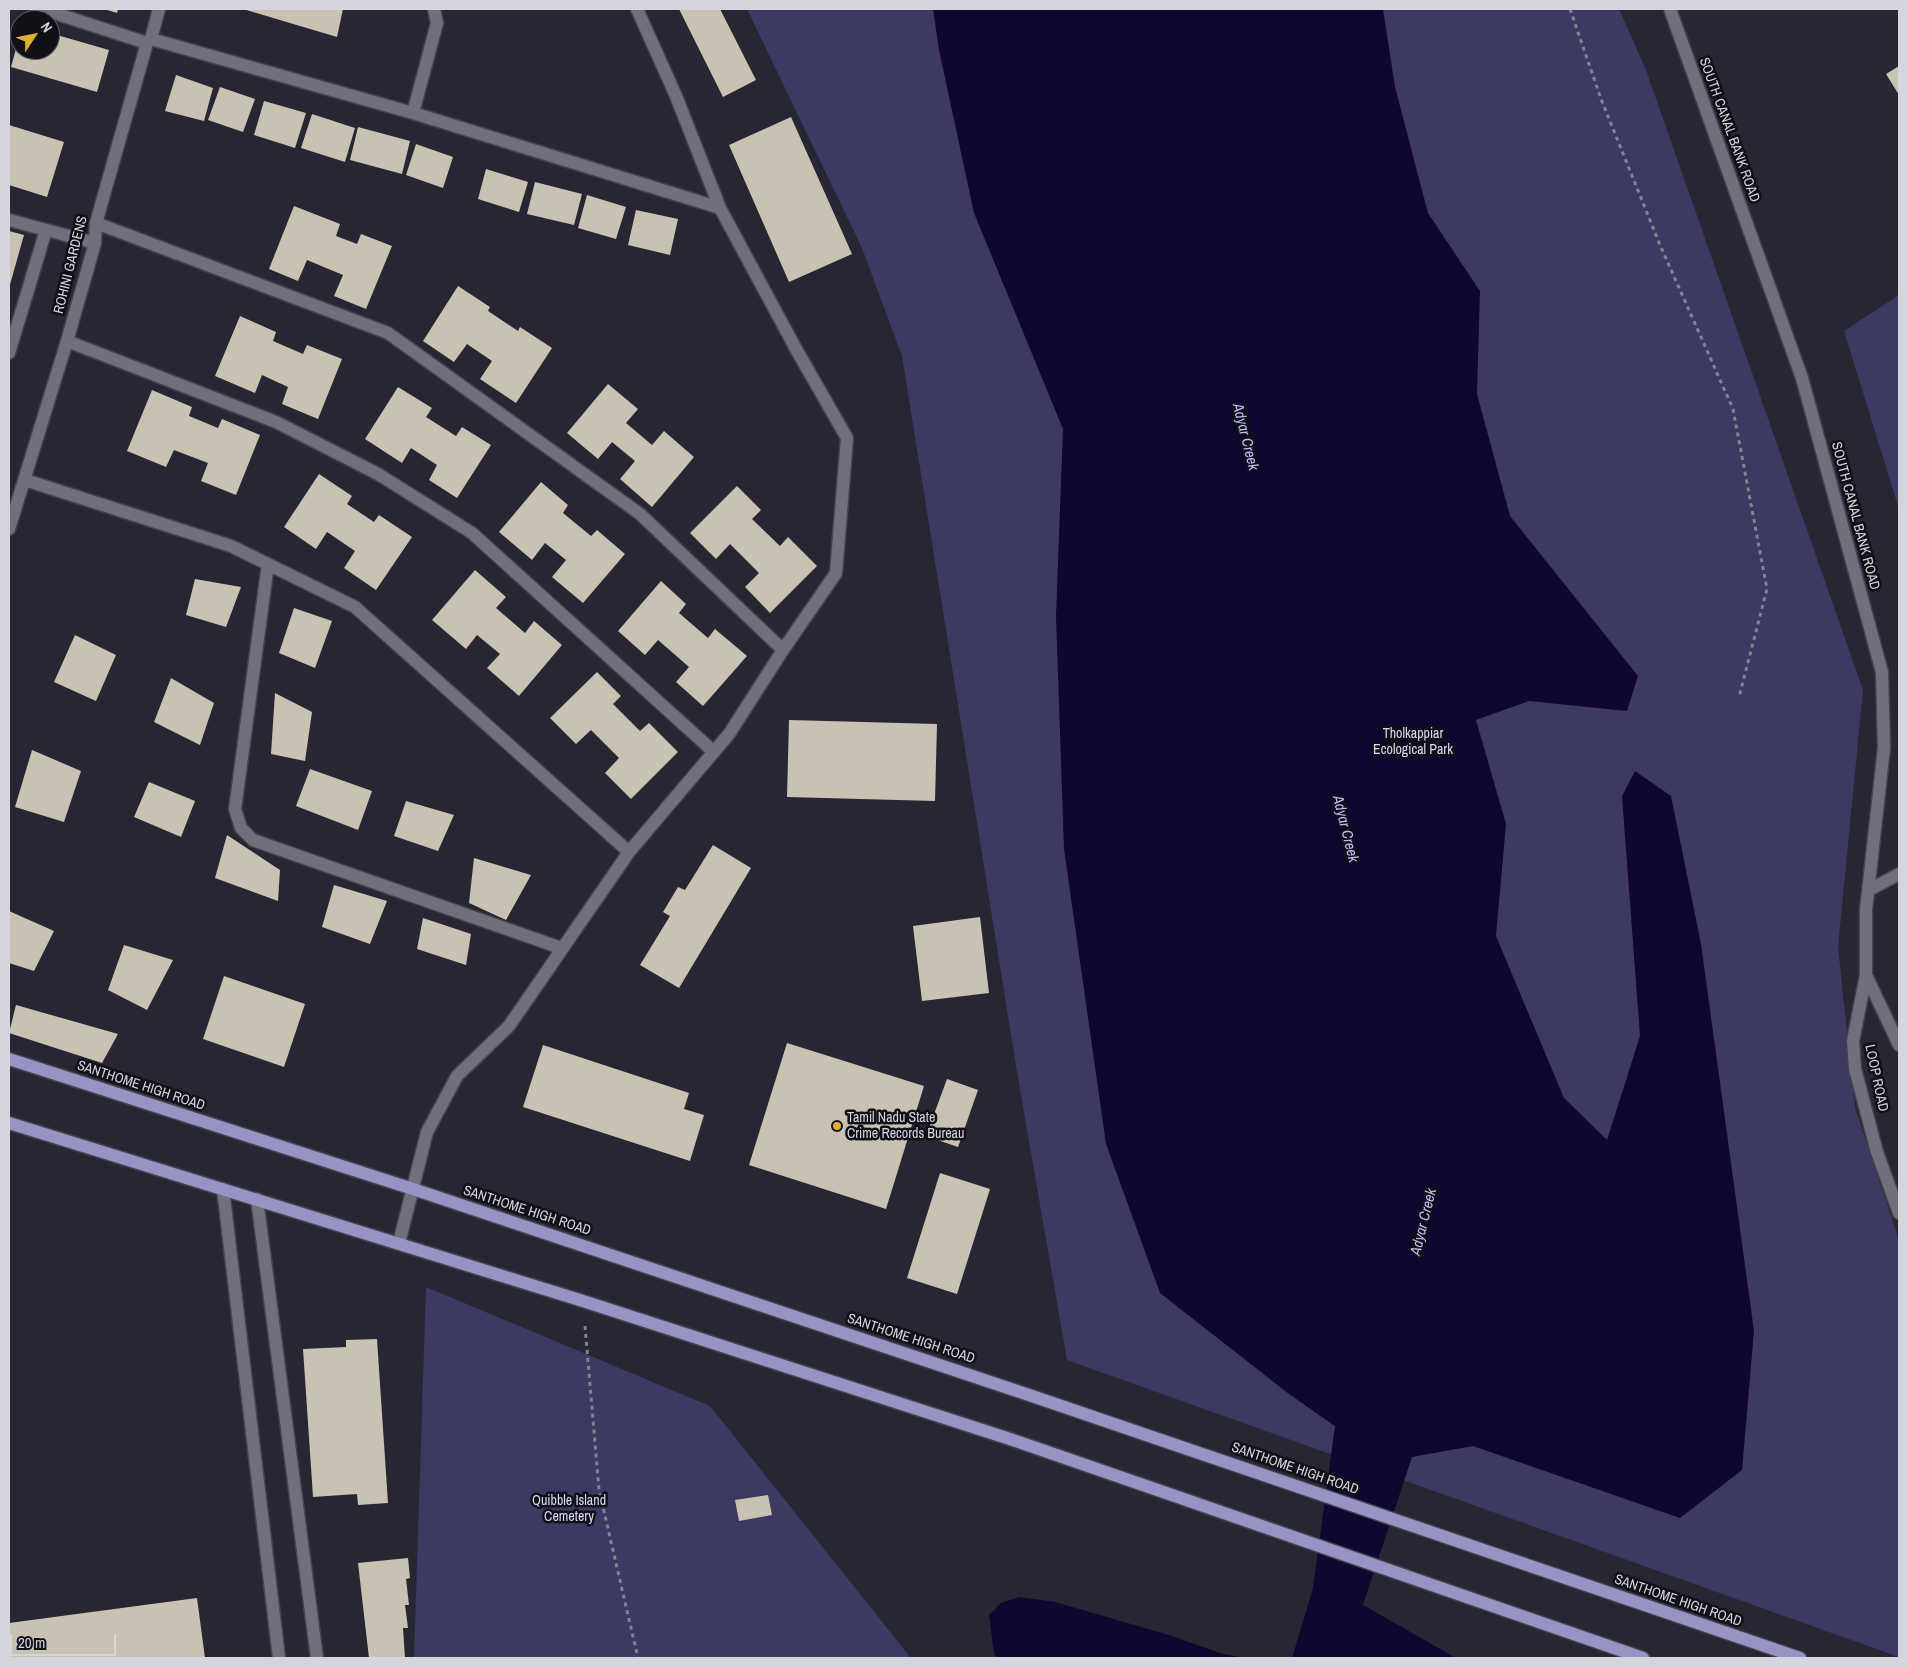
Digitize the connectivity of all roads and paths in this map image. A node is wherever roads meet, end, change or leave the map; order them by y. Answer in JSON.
{"nodes":[{"id":1,"x":42,"y":9,"type":"edge"},
{"id":2,"x":159,"y":9,"type":"edge"},
{"id":3,"x":434,"y":9,"type":"edge"},
{"id":4,"x":637,"y":9,"type":"edge"},
{"id":5,"x":1570,"y":9,"type":"edge"},
{"id":6,"x":1673,"y":10,"type":"edge"},
{"id":7,"x":149,"y":41,"type":"junction"},
{"id":8,"x":414,"y":113,"type":"junction"},
{"id":9,"x":720,"y":208,"type":"junction"},
{"id":10,"x":9,"y":220,"type":"edge"},
{"id":11,"x":96,"y":223,"type":"junction"},
{"id":12,"x":46,"y":230,"type":"junction"},
{"id":13,"x":94,"y":243,"type":"junction"},
{"id":14,"x":67,"y":341,"type":"junction"},
{"id":15,"x":9,"y":354,"type":"edge"},
{"id":16,"x":25,"y":480,"type":"junction"},
{"id":17,"x":9,"y":529,"type":"edge"},
{"id":18,"x":268,"y":564,"type":"junction"},
{"id":19,"x":784,"y":650,"type":"junction"},
{"id":20,"x":1739,"y":697,"type":"dead end"},
{"id":21,"x":714,"y":752,"type":"junction"},
{"id":22,"x":629,"y":852,"type":"junction"},
{"id":23,"x":1899,"y":874,"type":"edge"},
{"id":24,"x":1869,"y":890,"type":"junction"},
{"id":25,"x":561,"y":948,"type":"junction"},
{"id":26,"x":1866,"y":975,"type":"junction"},
{"id":27,"x":1899,"y":1045,"type":"edge"},
{"id":28,"x":9,"y":1059,"type":"edge"},
{"id":29,"x":9,"y":1122,"type":"edge"},
{"id":30,"x":223,"y":1189,"type":"junction"},
{"id":31,"x":413,"y":1189,"type":"junction"},
{"id":32,"x":258,"y":1199,"type":"junction"},
{"id":33,"x":1899,"y":1213,"type":"edge"},
{"id":34,"x":399,"y":1243,"type":"junction"},
{"id":35,"x":583,"y":1301,"type":"junction"},
{"id":36,"x":279,"y":1658,"type":"edge"},
{"id":37,"x":317,"y":1658,"type":"edge"},
{"id":38,"x":638,"y":1658,"type":"edge"},
{"id":39,"x":1643,"y":1658,"type":"edge"},
{"id":40,"x":1800,"y":1658,"type":"edge"}],
"edges":[{"from":1,"to":7,"type":"street"},
{"from":2,"to":7,"type":"street","name":"ROHINI GARDENS"},
{"from":3,"to":8,"type":"street"},
{"from":4,"to":9,"type":"street"},
{"from":5,"to":20,"type":"path"},
{"from":6,"to":24,"type":"street","name":"SOUTH CANAL BANK ROAD"},
{"from":7,"to":8,"type":"street"},
{"from":7,"to":11,"type":"street","name":"ROHINI GARDENS"},
{"from":8,"to":9,"type":"street"},
{"from":9,"to":19,"type":"street"},
{"from":10,"to":12,"type":"street"},
{"from":11,"to":13,"type":"street","name":"ROHINI GARDENS"},
{"from":11,"to":19,"type":"street"},
{"from":12,"to":13,"type":"street"},
{"from":12,"to":15,"type":"street"},
{"from":13,"to":14,"type":"street","name":"ROHINI GARDENS"},
{"from":14,"to":16,"type":"street","name":"ROHINI GARDENS"},
{"from":14,"to":21,"type":"street"},
{"from":16,"to":17,"type":"street","name":"ROHINI GARDENS"},
{"from":16,"to":18,"type":"street"},
{"from":18,"to":22,"type":"street"},
{"from":18,"to":25,"type":"street"},
{"from":19,"to":21,"type":"street"},
{"from":21,"to":22,"type":"street"},
{"from":22,"to":25,"type":"street"},
{"from":23,"to":24,"type":"street"},
{"from":24,"to":26,"type":"street","name":"SOUTH CANAL BANK ROAD"},
{"from":25,"to":31,"type":"street"},
{"from":26,"to":27,"type":"street","name":"SOUTH CANAL BANK ROAD"},
{"from":26,"to":33,"type":"street","name":"LOOP ROAD"},
{"from":28,"to":31,"type":"main road","name":"SANTHOME HIGH ROAD"},
{"from":29,"to":30,"type":"main road"},
{"from":30,"to":32,"type":"main road"},
{"from":30,"to":36,"type":"street"},
{"from":31,"to":34,"type":"street"},
{"from":31,"to":40,"type":"main road","name":"SANTHOME HIGH ROAD"},
{"from":32,"to":34,"type":"main road"},
{"from":32,"to":37,"type":"street"},
{"from":34,"to":35,"type":"main road"},
{"from":35,"to":38,"type":"path"},
{"from":35,"to":39,"type":"main road"}]}
